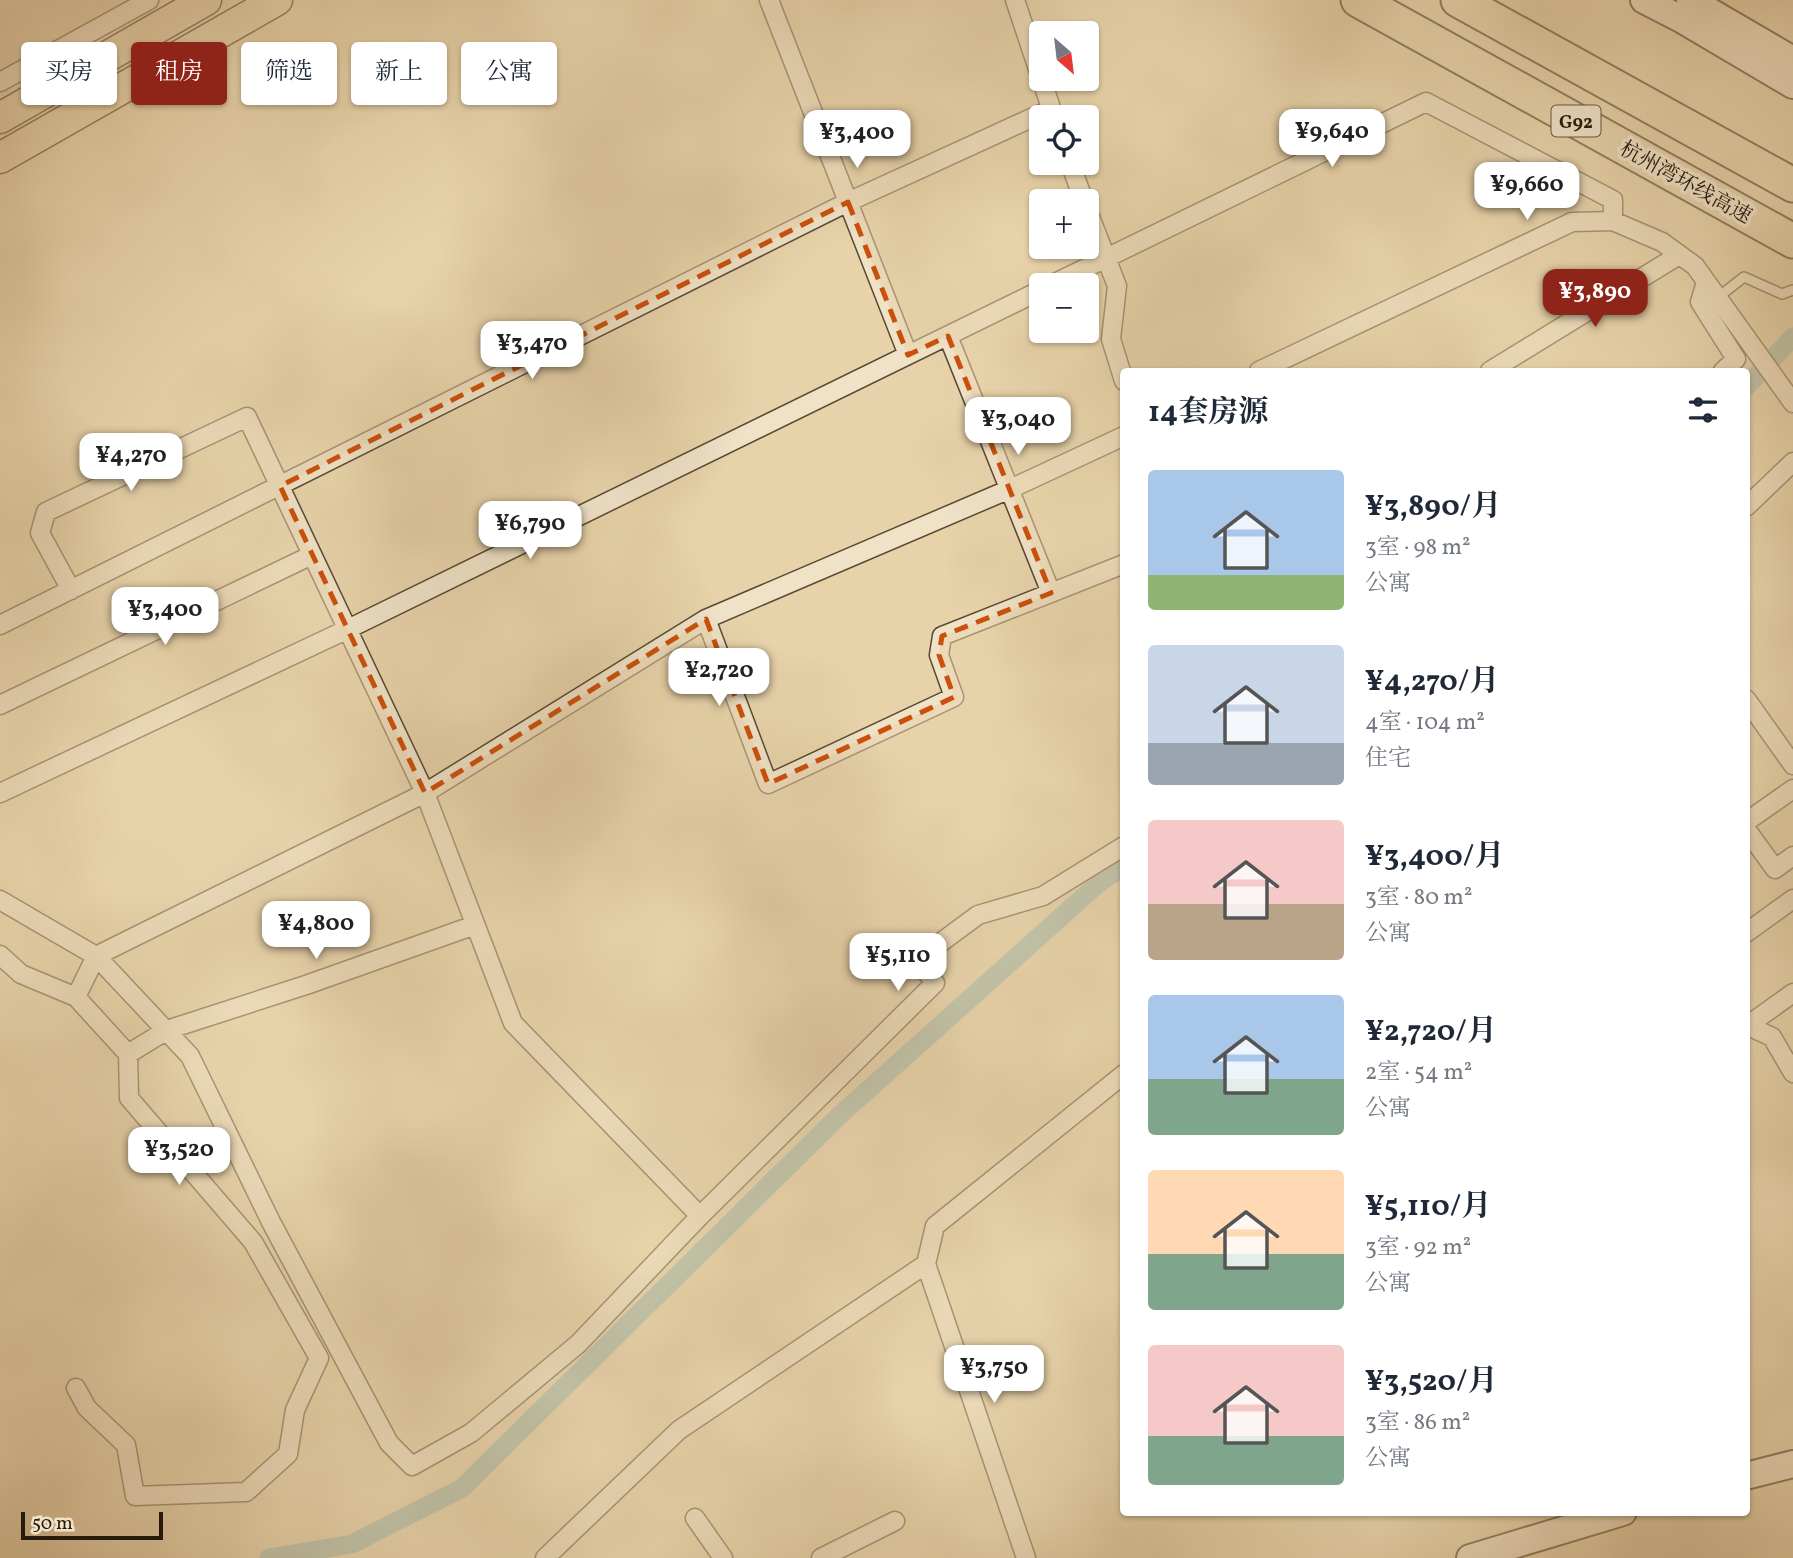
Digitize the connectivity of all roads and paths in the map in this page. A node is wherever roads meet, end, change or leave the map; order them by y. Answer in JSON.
{"nodes":[{"id":1,"x":149,"y":0,"type":"edge"},
{"id":2,"x":206,"y":0,"type":"edge"},
{"id":3,"x":277,"y":0,"type":"edge"},
{"id":4,"x":769,"y":0,"type":"edge"},
{"id":5,"x":1015,"y":0,"type":"edge"},
{"id":6,"x":1358,"y":0,"type":"edge"},
{"id":7,"x":1458,"y":0,"type":"edge"},
{"id":8,"x":1644,"y":0,"type":"edge"},
{"id":9,"x":1686,"y":7,"type":"edge"},
{"id":10,"x":1793,"y":60,"type":"edge"},
{"id":11,"x":0,"y":82,"type":"edge"},
{"id":12,"x":1793,"y":85,"type":"edge"},
{"id":13,"x":1050,"y":105,"type":"edge"},
{"id":14,"x":0,"y":118,"type":"edge"},
{"id":15,"x":1029,"y":123,"type":"edge"},
{"id":16,"x":0,"y":158,"type":"edge"},
{"id":17,"x":1793,"y":186,"type":"edge"},
{"id":18,"x":848,"y":202,"type":"junction"},
{"id":19,"x":1613,"y":221,"type":"junction"},
{"id":20,"x":1793,"y":241,"type":"edge"},
{"id":21,"x":1099,"y":244,"type":"edge"},
{"id":22,"x":1679,"y":255,"type":"junction"},
{"id":23,"x":1104,"y":259,"type":"junction"},
{"id":24,"x":1075,"y":273,"type":"edge"},
{"id":25,"x":1706,"y":282,"type":"junction"},
{"id":26,"x":1793,"y":290,"type":"edge"},
{"id":27,"x":1029,"y":296,"type":"edge"},
{"id":28,"x":1717,"y":298,"type":"junction"},
{"id":29,"x":948,"y":335,"type":"junction"},
{"id":30,"x":908,"y":355,"type":"junction"},
{"id":31,"x":1120,"y":368,"type":"edge"},
{"id":32,"x":1265,"y":368,"type":"edge"},
{"id":33,"x":1495,"y":368,"type":"edge"},
{"id":34,"x":1726,"y":368,"type":"edge"},
{"id":35,"x":1793,"y":403,"type":"edge"},
{"id":36,"x":1120,"y":438,"type":"edge"},
{"id":37,"x":1793,"y":462,"type":"edge"},
{"id":38,"x":280,"y":486,"type":"junction"},
{"id":39,"x":1010,"y":489,"type":"junction"},
{"id":40,"x":1750,"y":503,"type":"edge"},
{"id":41,"x":312,"y":555,"type":"junction"},
{"id":42,"x":1120,"y":566,"type":"edge"},
{"id":43,"x":71,"y":590,"type":"junction"},
{"id":44,"x":1051,"y":593,"type":"junction"},
{"id":45,"x":706,"y":619,"type":"junction"},
{"id":46,"x":0,"y":625,"type":"edge"},
{"id":47,"x":348,"y":629,"type":"junction"},
{"id":48,"x":0,"y":705,"type":"edge"},
{"id":49,"x":1750,"y":705,"type":"edge"},
{"id":50,"x":1793,"y":765,"type":"edge"},
{"id":51,"x":1793,"y":789,"type":"edge"},
{"id":52,"x":0,"y":793,"type":"edge"},
{"id":53,"x":425,"y":793,"type":"junction"},
{"id":54,"x":1750,"y":819,"type":"edge"},
{"id":55,"x":1750,"y":835,"type":"edge"},
{"id":56,"x":1120,"y":848,"type":"edge"},
{"id":57,"x":1793,"y":856,"type":"edge"},
{"id":58,"x":1793,"y":899,"type":"edge"},
{"id":59,"x":0,"y":900,"type":"edge"},
{"id":60,"x":475,"y":925,"type":"junction"},
{"id":61,"x":1750,"y":930,"type":"edge"},
{"id":62,"x":0,"y":955,"type":"edge"},
{"id":63,"x":90,"y":968,"type":"junction"},
{"id":64,"x":1793,"y":993,"type":"edge"},
{"id":65,"x":76,"y":997,"type":"junction"},
{"id":66,"x":1750,"y":1023,"type":"edge"},
{"id":67,"x":1750,"y":1026,"type":"edge"},
{"id":68,"x":162,"y":1033,"type":"junction"},
{"id":69,"x":134,"y":1051,"type":"junction"},
{"id":70,"x":1793,"y":1073,"type":"edge"},
{"id":71,"x":1120,"y":1077,"type":"edge"},
{"id":72,"x":700,"y":1216,"type":"junction"},
{"id":73,"x":926,"y":1264,"type":"junction"},
{"id":74,"x":76,"y":1388,"type":"dead end"},
{"id":75,"x":1793,"y":1464,"type":"edge"},
{"id":76,"x":1750,"y":1475,"type":"edge"},
{"id":77,"x":1610,"y":1516,"type":"edge"},
{"id":78,"x":695,"y":1518,"type":"dead end"},
{"id":79,"x":895,"y":1521,"type":"dead end"},
{"id":80,"x":545,"y":1558,"type":"edge"},
{"id":81,"x":723,"y":1558,"type":"edge"},
{"id":82,"x":821,"y":1558,"type":"edge"},
{"id":83,"x":1026,"y":1558,"type":"edge"},
{"id":84,"x":1470,"y":1558,"type":"edge"}],
"edges":[{"from":1,"to":11,"type":"street"},
{"from":2,"to":14,"type":"main road"},
{"from":3,"to":16,"type":"main road"},
{"from":4,"to":18,"type":"street"},
{"from":5,"to":13,"type":"street"},
{"from":6,"to":20,"type":"highway","name":"杭州湾环线高速","number":"G92"},
{"from":7,"to":17,"type":"highway","number":"G92"},
{"from":8,"to":9,"type":"main road"},
{"from":9,"to":10,"type":"main road"},
{"from":9,"to":12,"type":"main road"},
{"from":15,"to":18,"type":"street"},
{"from":18,"to":30,"type":"street"},
{"from":18,"to":38,"type":"street"},
{"from":19,"to":22,"type":"street"},
{"from":19,"to":23,"type":"street"},
{"from":19,"to":32,"type":"street"},
{"from":21,"to":23,"type":"street"},
{"from":22,"to":25,"type":"street"},
{"from":22,"to":33,"type":"street"},
{"from":23,"to":24,"type":"street"},
{"from":23,"to":31,"type":"street"},
{"from":25,"to":28,"type":"street"},
{"from":25,"to":34,"type":"street"},
{"from":26,"to":28,"type":"lane"},
{"from":27,"to":29,"type":"street"},
{"from":28,"to":35,"type":"street"},
{"from":29,"to":30,"type":"street"},
{"from":29,"to":39,"type":"street"},
{"from":30,"to":47,"type":"street"},
{"from":36,"to":39,"type":"street"},
{"from":37,"to":40,"type":"street"},
{"from":38,"to":41,"type":"street"},
{"from":38,"to":43,"type":"street"},
{"from":38,"to":43,"type":"street"},
{"from":39,"to":44,"type":"street"},
{"from":39,"to":45,"type":"street"},
{"from":41,"to":47,"type":"street"},
{"from":41,"to":48,"type":"street"},
{"from":42,"to":44,"type":"street"},
{"from":43,"to":46,"type":"street"},
{"from":44,"to":45,"type":"street"},
{"from":45,"to":53,"type":"street"},
{"from":47,"to":52,"type":"street"},
{"from":47,"to":53,"type":"street"},
{"from":49,"to":50,"type":"street"},
{"from":51,"to":54,"type":"street"},
{"from":53,"to":60,"type":"street"},
{"from":53,"to":63,"type":"street"},
{"from":55,"to":57,"type":"street"},
{"from":56,"to":72,"type":"street"},
{"from":58,"to":61,"type":"street"},
{"from":59,"to":63,"type":"street"},
{"from":60,"to":68,"type":"street"},
{"from":60,"to":72,"type":"street"},
{"from":62,"to":65,"type":"street"},
{"from":63,"to":65,"type":"street"},
{"from":63,"to":68,"type":"street"},
{"from":64,"to":66,"type":"street"},
{"from":65,"to":69,"type":"street"},
{"from":67,"to":70,"type":"street"},
{"from":68,"to":69,"type":"street"},
{"from":68,"to":72,"type":"street"},
{"from":69,"to":74,"type":"street"},
{"from":71,"to":73,"type":"street"},
{"from":73,"to":80,"type":"street"},
{"from":73,"to":83,"type":"street"},
{"from":75,"to":76,"type":"main road"},
{"from":77,"to":84,"type":"main road"},
{"from":78,"to":81,"type":"street"},
{"from":79,"to":82,"type":"street"}]}
